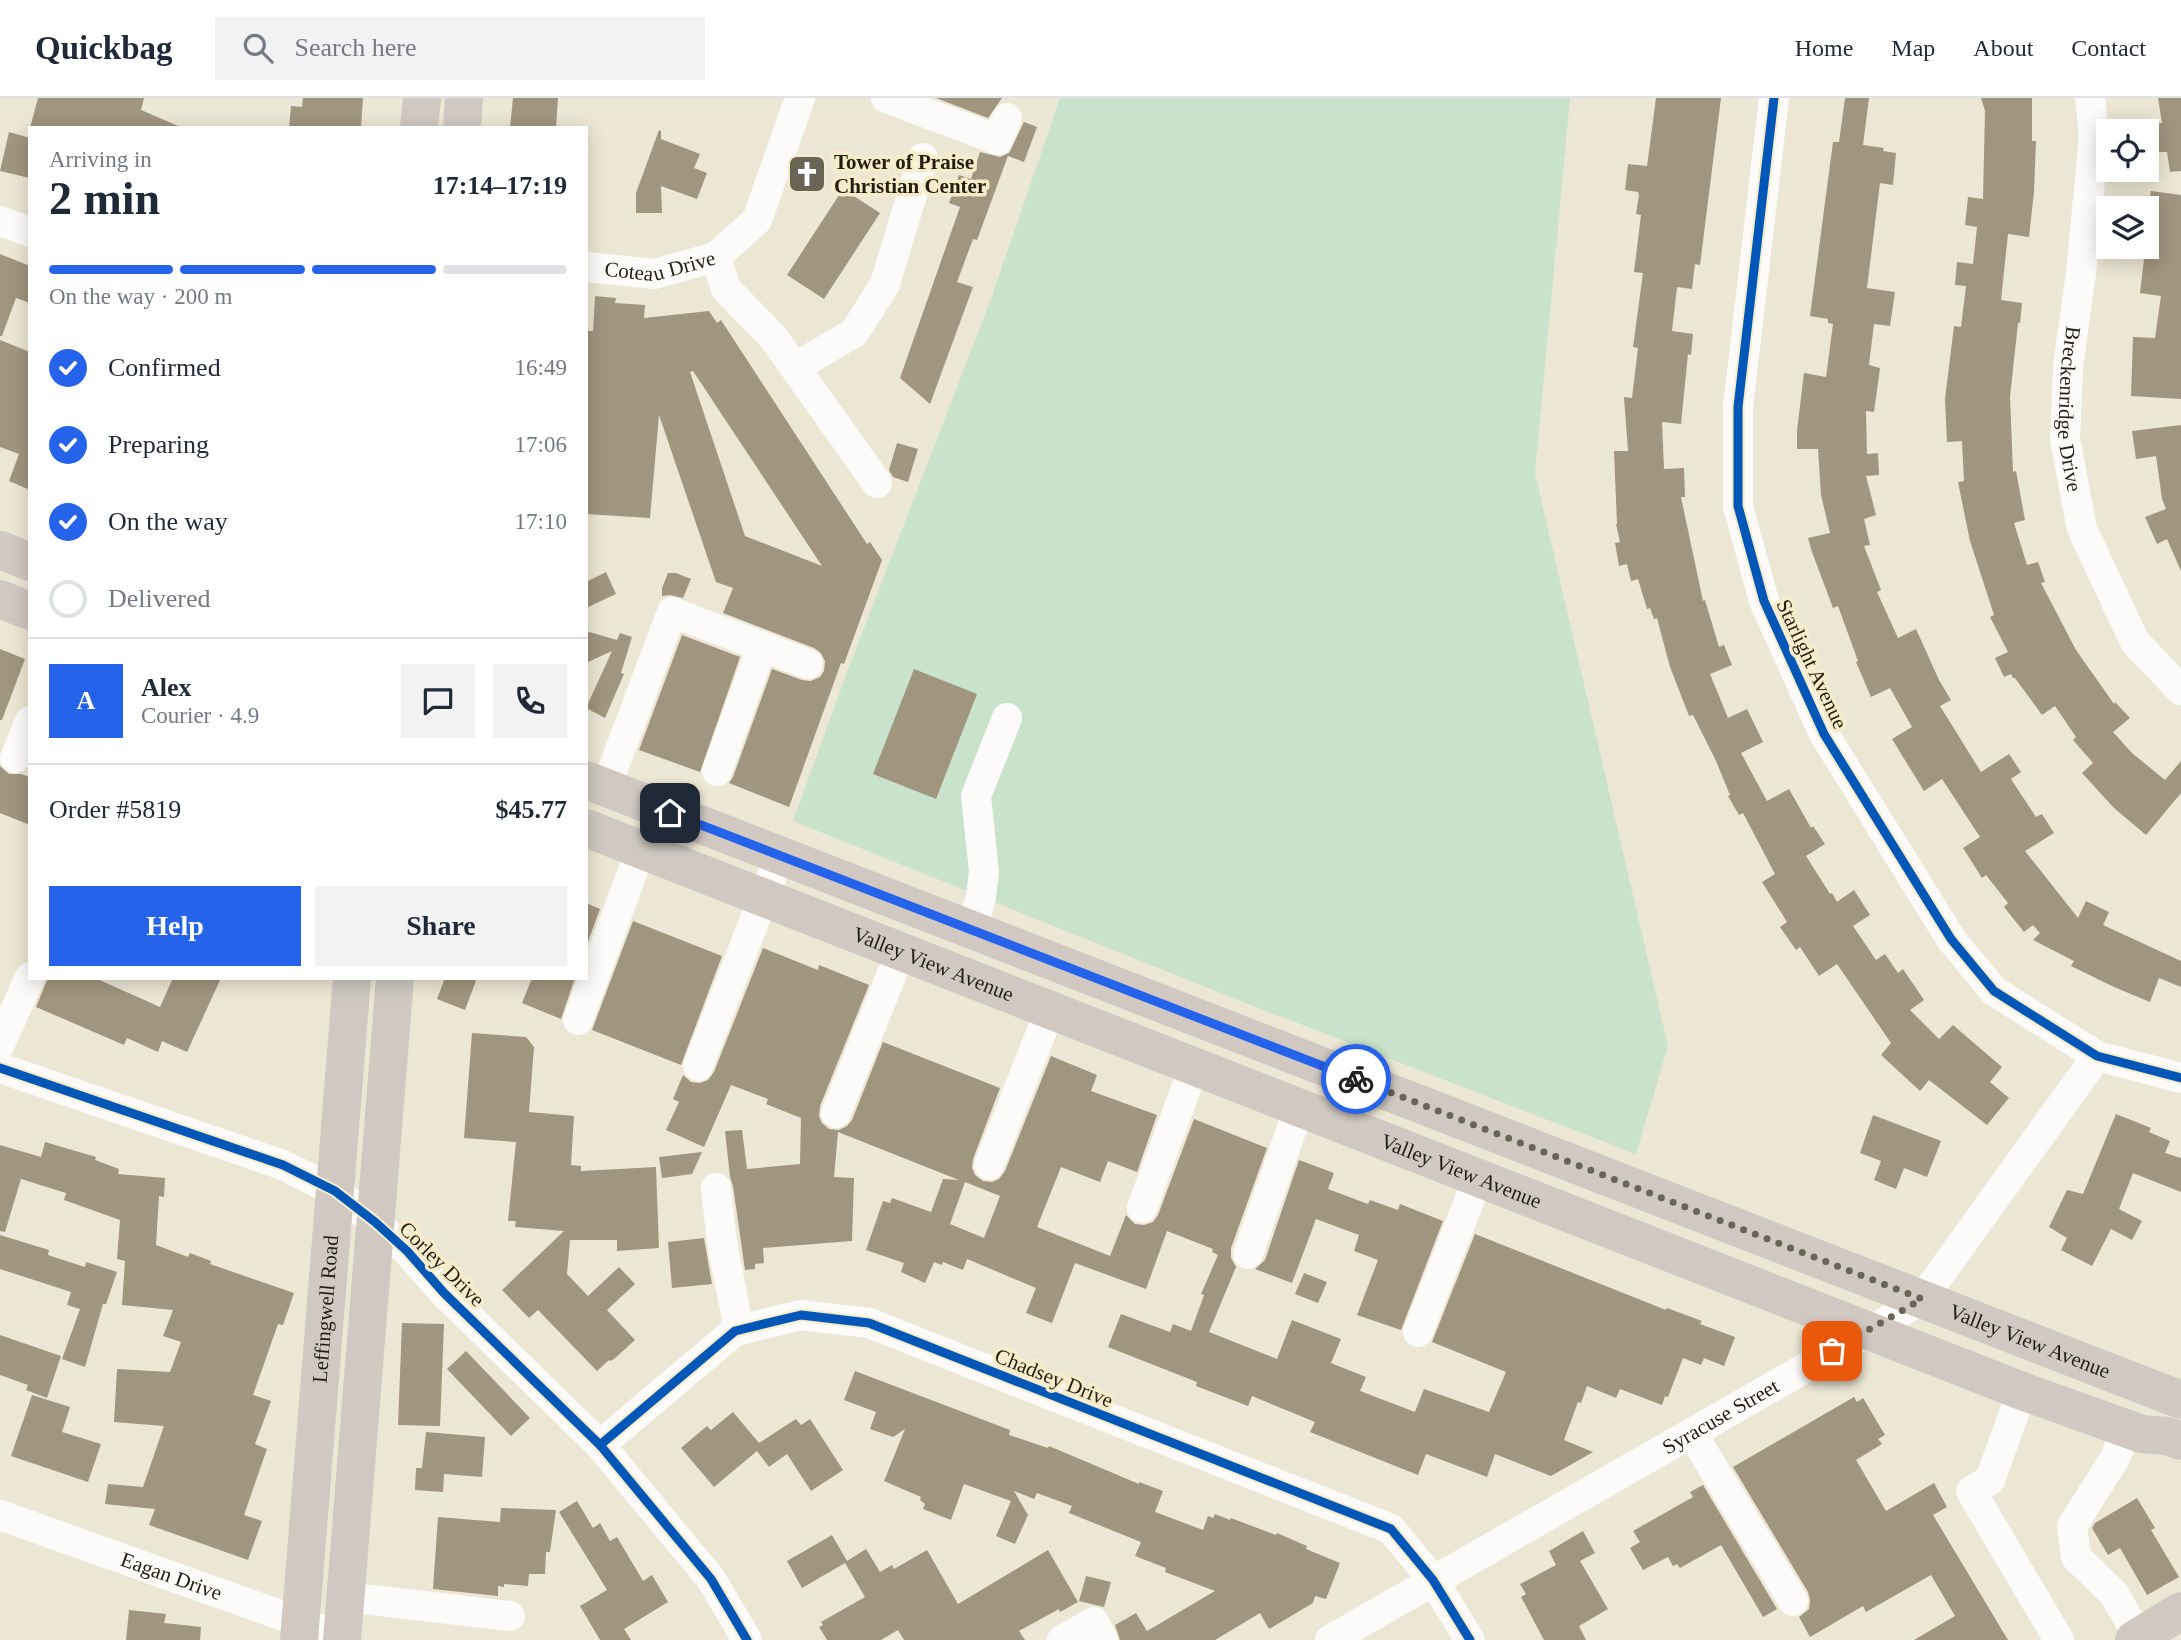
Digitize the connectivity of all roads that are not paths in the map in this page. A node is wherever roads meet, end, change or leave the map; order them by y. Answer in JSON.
{"nodes":[{"id":1,"x":422,"y":98,"type":"edge"},
{"id":2,"x":464,"y":98,"type":"edge"},
{"id":3,"x":800,"y":98,"type":"edge"},
{"id":4,"x":886,"y":98,"type":"edge"},
{"id":5,"x":1774,"y":98,"type":"edge"},
{"id":6,"x":2090,"y":98,"type":"edge"},
{"id":7,"x":1007,"y":118,"type":"dead end"},
{"id":8,"x":419,"y":126,"type":"edge"},
{"id":9,"x":462,"y":126,"type":"edge"},
{"id":10,"x":923,"y":158,"type":"dead end"},
{"id":11,"x":0,"y":220,"type":"edge"},
{"id":12,"x":28,"y":231,"type":"edge"},
{"id":13,"x":716,"y":257,"type":"junction"},
{"id":14,"x":588,"y":267,"type":"edge"},
{"id":15,"x":795,"y":367,"type":"junction"},
{"id":16,"x":877,"y":484,"type":"dead end"},
{"id":17,"x":0,"y":550,"type":"edge"},
{"id":18,"x":28,"y":561,"type":"edge"},
{"id":19,"x":0,"y":599,"type":"edge"},
{"id":20,"x":28,"y":610,"type":"edge"},
{"id":21,"x":762,"y":646,"type":"junction"},
{"id":22,"x":808,"y":664,"type":"dead end"},
{"id":23,"x":2181,"y":690,"type":"edge"},
{"id":24,"x":1007,"y":718,"type":"dead end"},
{"id":25,"x":28,"y":726,"type":"edge"},
{"id":26,"x":15,"y":758,"type":"dead end"},
{"id":27,"x":717,"y":771,"type":"dead end"},
{"id":28,"x":596,"y":784,"type":"edge"},
{"id":29,"x":588,"y":829,"type":"edge"},
{"id":30,"x":641,"y":849,"type":"junction"},
{"id":31,"x":780,"y":855,"type":"junction"},
{"id":32,"x":763,"y":898,"type":"junction"},
{"id":33,"x":972,"y":930,"type":"junction"},
{"id":34,"x":901,"y":951,"type":"junction"},
{"id":35,"x":28,"y":980,"type":"edge"},
{"id":36,"x":352,"y":980,"type":"edge"},
{"id":37,"x":395,"y":980,"type":"edge"},
{"id":38,"x":1050,"y":1010,"type":"junction"},
{"id":39,"x":578,"y":1020,"type":"dead end"},
{"id":40,"x":0,"y":1044,"type":"edge"},
{"id":41,"x":2097,"y":1056,"type":"junction"},
{"id":42,"x":698,"y":1066,"type":"dead end"},
{"id":43,"x":1194,"y":1067,"type":"junction"},
{"id":44,"x":0,"y":1068,"type":"edge"},
{"id":45,"x":2181,"y":1078,"type":"edge"},
{"id":46,"x":1300,"y":1108,"type":"junction"},
{"id":47,"x":836,"y":1113,"type":"dead end"},
{"id":48,"x":989,"y":1165,"type":"dead end"},
{"id":49,"x":1478,"y":1178,"type":"junction"},
{"id":50,"x":716,"y":1188,"type":"dead end"},
{"id":51,"x":335,"y":1191,"type":"junction"},
{"id":52,"x":1142,"y":1208,"type":"dead end"},
{"id":53,"x":375,"y":1222,"type":"junction"},
{"id":54,"x":1248,"y":1254,"type":"dead end"},
{"id":55,"x":1922,"y":1299,"type":"junction"},
{"id":56,"x":738,"y":1330,"type":"junction"},
{"id":57,"x":1870,"y":1331,"type":"junction"},
{"id":58,"x":1418,"y":1332,"type":"dead end"},
{"id":59,"x":2022,"y":1391,"type":"junction"},
{"id":60,"x":2181,"y":1400,"type":"edge"},
{"id":61,"x":2134,"y":1431,"type":"junction"},
{"id":62,"x":1692,"y":1433,"type":"junction"},
{"id":63,"x":2181,"y":1441,"type":"edge"},
{"id":64,"x":600,"y":1445,"type":"junction"},
{"id":65,"x":2181,"y":1466,"type":"edge"},
{"id":66,"x":0,"y":1515,"type":"edge"},
{"id":67,"x":1433,"y":1580,"type":"junction"},
{"id":68,"x":346,"y":1597,"type":"junction"},
{"id":69,"x":1793,"y":1601,"type":"dead end"},
{"id":70,"x":2181,"y":1611,"type":"edge"},
{"id":71,"x":510,"y":1616,"type":"dead end"},
{"id":72,"x":300,"y":1631,"type":"edge"},
{"id":73,"x":342,"y":1638,"type":"edge"},
{"id":74,"x":2136,"y":1638,"type":"edge"},
{"id":75,"x":747,"y":1640,"type":"edge"},
{"id":76,"x":1062,"y":1640,"type":"edge"},
{"id":77,"x":1103,"y":1640,"type":"edge"},
{"id":78,"x":1330,"y":1640,"type":"edge"},
{"id":79,"x":1470,"y":1640,"type":"edge"},
{"id":80,"x":2059,"y":1640,"type":"edge"}],
"edges":[{"from":1,"to":8,"type":"main road"},
{"from":2,"to":9,"type":"main road"},
{"from":3,"to":13,"type":"street","name":"Coteau Drive"},
{"from":4,"to":7,"type":"street"},
{"from":5,"to":41,"type":"street","name":"Starlight Avenue"},
{"from":6,"to":23,"type":"street","name":"Breckenridge Drive"},
{"from":10,"to":15,"type":"street"},
{"from":11,"to":12,"type":"street"},
{"from":13,"to":14,"type":"street","name":"Coteau Drive"},
{"from":13,"to":15,"type":"street"},
{"from":15,"to":16,"type":"street"},
{"from":17,"to":18,"type":"main road"},
{"from":19,"to":20,"type":"main road"},
{"from":21,"to":22,"type":"street"},
{"from":21,"to":27,"type":"street"},
{"from":21,"to":28,"type":"street"},
{"from":24,"to":33,"type":"street"},
{"from":25,"to":26,"type":"street"},
{"from":28,"to":31,"type":"main road","name":"Valley View Avenue"},
{"from":29,"to":30,"type":"main road","name":"Valley View Avenue"},
{"from":30,"to":32,"type":"main road","name":"Valley View Avenue"},
{"from":30,"to":39,"type":"street"},
{"from":31,"to":32,"type":"street"},
{"from":31,"to":33,"type":"main road","name":"Valley View Avenue"},
{"from":32,"to":34,"type":"main road","name":"Valley View Avenue"},
{"from":32,"to":42,"type":"street"},
{"from":33,"to":55,"type":"main road","name":"Valley View Avenue"},
{"from":34,"to":38,"type":"main road","name":"Valley View Avenue"},
{"from":34,"to":47,"type":"street"},
{"from":35,"to":40,"type":"street"},
{"from":36,"to":51,"type":"main road","name":"Leffingwell Road"},
{"from":37,"to":53,"type":"main road","name":"Leffingwell Road"},
{"from":38,"to":43,"type":"main road","name":"Valley View Avenue"},
{"from":38,"to":48,"type":"street"},
{"from":41,"to":45,"type":"street","name":"Starlight Avenue"},
{"from":41,"to":55,"type":"street","name":"Syracuse Street"},
{"from":43,"to":46,"type":"main road","name":"Valley View Avenue"},
{"from":43,"to":52,"type":"street"},
{"from":44,"to":51,"type":"street","name":"Corley Drive"},
{"from":46,"to":49,"type":"main road","name":"Valley View Avenue"},
{"from":46,"to":54,"type":"street"},
{"from":49,"to":57,"type":"main road","name":"Valley View Avenue"},
{"from":49,"to":58,"type":"street"},
{"from":50,"to":56,"type":"street"},
{"from":51,"to":53,"type":"street","name":"Corley Drive"},
{"from":51,"to":72,"type":"main road","name":"Leffingwell Road"},
{"from":53,"to":64,"type":"street","name":"Corley Drive"},
{"from":53,"to":68,"type":"main road","name":"Leffingwell Road"},
{"from":55,"to":57,"type":"street","name":"Syracuse Street"},
{"from":55,"to":60,"type":"main road","name":"Valley View Avenue"},
{"from":56,"to":64,"type":"street","name":"Chadsey Drive"},
{"from":56,"to":67,"type":"street","name":"Chadsey Drive"},
{"from":57,"to":59,"type":"main road","name":"Valley View Avenue"},
{"from":57,"to":62,"type":"street","name":"Syracuse Street"},
{"from":59,"to":61,"type":"main road","name":"Valley View Avenue"},
{"from":59,"to":80,"type":"street"},
{"from":61,"to":63,"type":"main road","name":"Valley View Avenue"},
{"from":61,"to":65,"type":"main road"},
{"from":61,"to":74,"type":"street"},
{"from":62,"to":67,"type":"street","name":"Syracuse Street"},
{"from":62,"to":69,"type":"street"},
{"from":64,"to":75,"type":"street","name":"Corley Drive"},
{"from":66,"to":72,"type":"street","name":"Eagan Drive"},
{"from":67,"to":78,"type":"street","name":"Syracuse Street"},
{"from":67,"to":79,"type":"street","name":"Chadsey Drive"},
{"from":68,"to":71,"type":"street"},
{"from":68,"to":73,"type":"main road","name":"Leffingwell Road"},
{"from":70,"to":74,"type":"main road"},
{"from":72,"to":73,"type":"street","name":"Eagan Drive"},
{"from":76,"to":77,"type":"street"}]}
